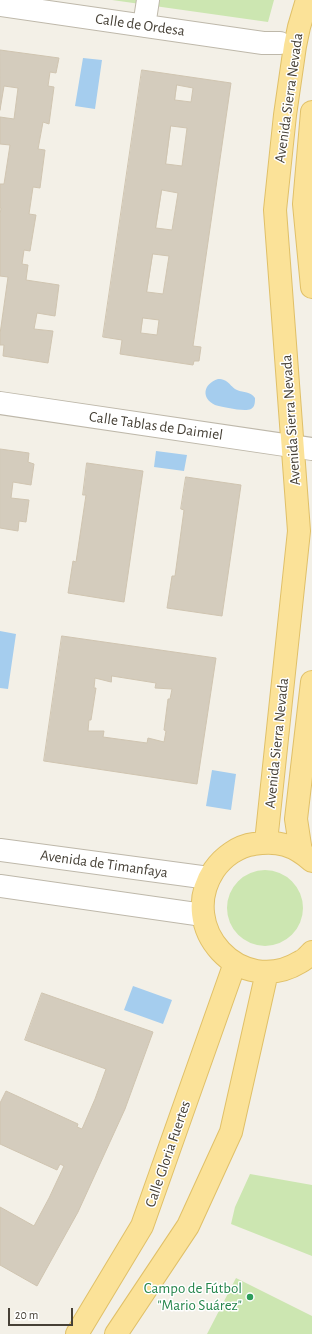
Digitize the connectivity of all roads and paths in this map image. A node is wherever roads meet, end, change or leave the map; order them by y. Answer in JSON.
{"nodes":[{"id":1,"x":148,"y":0,"type":"edge"},
{"id":2,"x":307,"y":0,"type":"edge"},
{"id":3,"x":0,"y":5,"type":"edge"},
{"id":4,"x":144,"y":26,"type":"junction"},
{"id":5,"x":280,"y":43,"type":"dead end"},
{"id":6,"x":312,"y":112,"type":"edge"},
{"id":7,"x":312,"y":288,"type":"edge"},
{"id":8,"x":0,"y":403,"type":"edge"},
{"id":9,"x":302,"y":447,"type":"edge"},
{"id":10,"x":312,"y":682,"type":"edge"},
{"id":11,"x":266,"y":842,"type":"junction"},
{"id":12,"x":0,"y":850,"type":"edge"},
{"id":13,"x":307,"y":856,"type":"edge"},
{"id":14,"x":209,"y":878,"type":"junction"},
{"id":15,"x":0,"y":886,"type":"edge"},
{"id":16,"x":203,"y":915,"type":"junction"},
{"id":17,"x":312,"y":952,"type":"edge"},
{"id":18,"x":235,"y":963,"type":"junction"},
{"id":19,"x":267,"y":972,"type":"junction"},
{"id":20,"x":77,"y":1334,"type":"edge"},
{"id":21,"x":116,"y":1334,"type":"edge"}],
"edges":[{"from":1,"to":4,"type":"street"},
{"from":2,"to":9,"type":"main road","name":"Avenida Sierra Nevada"},
{"from":3,"to":4,"type":"street","name":"Calle de Ordesa"},
{"from":4,"to":5,"type":"street","name":"Calle de Ordesa"},
{"from":6,"to":7,"type":"main road","name":"Avenida Sierra Nevada"},
{"from":8,"to":9,"type":"street","name":"Calle Tablas de Daimiel"},
{"from":9,"to":11,"type":"main road","name":"Avenida Sierra Nevada"},
{"from":10,"to":13,"type":"main road","name":"Avenida Sierra Nevada"},
{"from":11,"to":13,"type":"main road"},
{"from":11,"to":14,"type":"main road"},
{"from":12,"to":14,"type":"street","name":"Avenida de Timanfaya"},
{"from":14,"to":16,"type":"main road"},
{"from":15,"to":16,"type":"street"},
{"from":16,"to":18,"type":"main road"},
{"from":17,"to":19,"type":"main road"},
{"from":18,"to":19,"type":"main road"},
{"from":18,"to":20,"type":"main road","name":"Calle Gloria Fuertes"},
{"from":19,"to":21,"type":"main road"}]}
